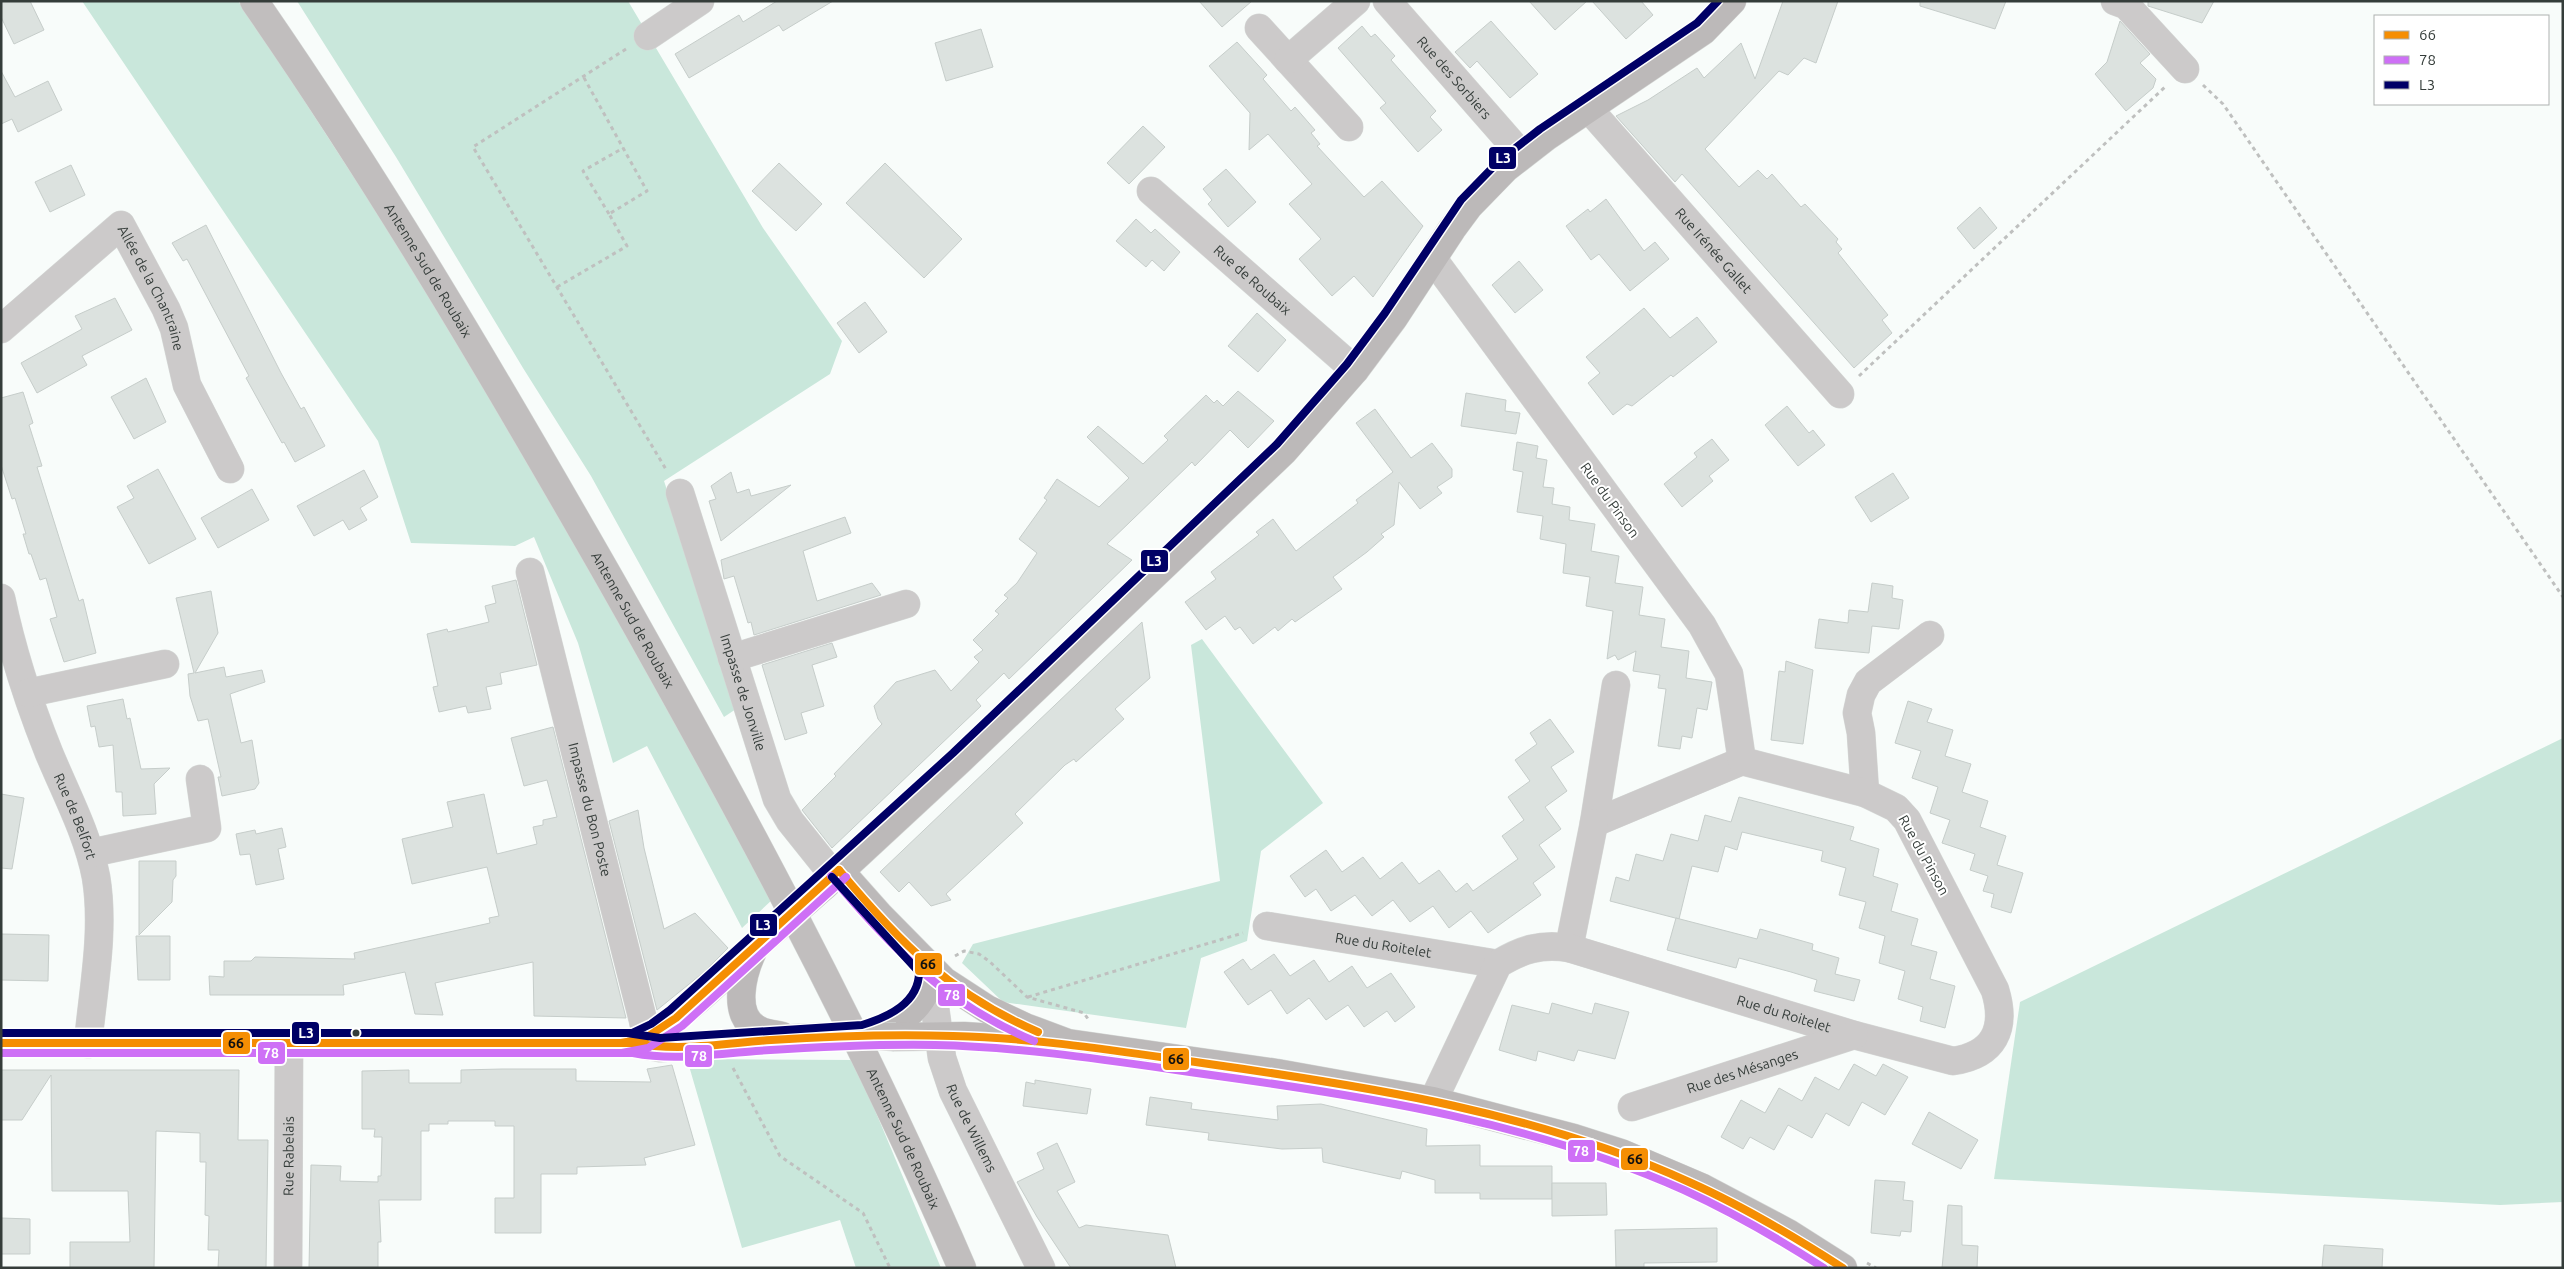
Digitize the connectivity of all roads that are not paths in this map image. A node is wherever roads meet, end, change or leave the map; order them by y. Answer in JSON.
{"nodes":[{"id":1,"x":254,"y":1,"type":"edge"},
{"id":2,"x":275,"y":1,"type":"edge"},
{"id":3,"x":700,"y":1,"type":"edge"},
{"id":4,"x":1356,"y":1,"type":"edge"},
{"id":5,"x":1387,"y":1,"type":"edge"},
{"id":6,"x":1732,"y":1,"type":"edge"},
{"id":7,"x":2115,"y":1,"type":"edge"},
{"id":8,"x":1259,"y":28,"type":"dead end"},
{"id":9,"x":648,"y":36,"type":"road end"},
{"id":10,"x":1288,"y":60,"type":"junction"},
{"id":11,"x":2185,"y":69,"type":"road end"},
{"id":12,"x":1588,"y":108,"type":"junction"},
{"id":13,"x":1349,"y":128,"type":"dead end"},
{"id":14,"x":1521,"y":154,"type":"junction"},
{"id":15,"x":1152,"y":191,"type":"dead end"},
{"id":16,"x":1433,"y":258,"type":"junction"},
{"id":17,"x":1,"y":329,"type":"edge"},
{"id":18,"x":1355,"y":370,"type":"junction"},
{"id":19,"x":1840,"y":394,"type":"road end"},
{"id":20,"x":230,"y":469,"type":"dead end"},
{"id":21,"x":680,"y":493,"type":"road end"},
{"id":22,"x":530,"y":572,"type":"dead end"},
{"id":23,"x":1,"y":598,"type":"edge"},
{"id":24,"x":906,"y":604,"type":"dead end"},
{"id":25,"x":1930,"y":635,"type":"dead end"},
{"id":26,"x":732,"y":658,"type":"junction"},
{"id":27,"x":165,"y":664,"type":"dead end"},
{"id":28,"x":1616,"y":685,"type":"dead end"},
{"id":29,"x":28,"y":694,"type":"junction"},
{"id":30,"x":1742,"y":761,"type":"junction"},
{"id":31,"x":200,"y":779,"type":"dead end"},
{"id":32,"x":1865,"y":793,"type":"junction"},
{"id":33,"x":1594,"y":823,"type":"junction"},
{"id":34,"x":91,"y":853,"type":"junction"},
{"id":35,"x":832,"y":877,"type":"junction"},
{"id":36,"x":1267,"y":926,"type":"road end"},
{"id":37,"x":755,"y":947,"type":"junction"},
{"id":38,"x":1569,"y":948,"type":"junction"},
{"id":39,"x":1498,"y":964,"type":"junction"},
{"id":40,"x":1983,"y":967,"type":"joint"},
{"id":41,"x":930,"y":973,"type":"junction"},
{"id":42,"x":895,"y":1030,"type":"junction"},
{"id":43,"x":1854,"y":1035,"type":"junction"},
{"id":44,"x":940,"y":1036,"type":"junction"},
{"id":45,"x":798,"y":1038,"type":"junction"},
{"id":46,"x":643,"y":1042,"type":"junction"},
{"id":47,"x":1,"y":1043,"type":"edge"},
{"id":48,"x":289,"y":1043,"type":"junction"},
{"id":49,"x":1068,"y":1043,"type":"junction"},
{"id":50,"x":88,"y":1044,"type":"junction"},
{"id":51,"x":1432,"y":1101,"type":"junction"},
{"id":52,"x":1632,"y":1106,"type":"dead end"},
{"id":53,"x":288,"y":1268,"type":"edge"},
{"id":54,"x":962,"y":1268,"type":"edge"},
{"id":55,"x":979,"y":1268,"type":"edge"},
{"id":56,"x":1041,"y":1268,"type":"edge"},
{"id":57,"x":1843,"y":1268,"type":"edge"}],
"edges":[{"from":1,"to":54,"type":"highway","name":"Antenne Sud de Roubaix"},
{"from":2,"to":55,"type":"highway","name":"Antenne Sud de Roubaix"},
{"from":3,"to":9,"type":"street"},
{"from":4,"to":10,"type":"street"},
{"from":5,"to":14,"type":"street","name":"Rue des Sorbiers"},
{"from":6,"to":12,"type":"main road"},
{"from":7,"to":11,"type":"street"},
{"from":8,"to":10,"type":"street"},
{"from":10,"to":13,"type":"street"},
{"from":12,"to":14,"type":"main road"},
{"from":12,"to":19,"type":"street","name":"Rue Irénée Gallet"},
{"from":14,"to":16,"type":"main road"},
{"from":15,"to":18,"type":"street","name":"Rue de Roubaix"},
{"from":16,"to":18,"type":"main road"},
{"from":16,"to":30,"type":"street","name":"Rue du Pinson"},
{"from":17,"to":20,"type":"street","name":"Allée de la Chantraine"},
{"from":18,"to":35,"type":"main road"},
{"from":21,"to":26,"type":"street","name":"Impasse de Jonville"},
{"from":22,"to":46,"type":"street","name":"Impasse du Bon Poste"},
{"from":23,"to":29,"type":"street","name":"Rue de Belfort"},
{"from":24,"to":26,"type":"street"},
{"from":25,"to":32,"type":"street"},
{"from":26,"to":35,"type":"street","name":"Impasse de Jonville"},
{"from":27,"to":29,"type":"street"},
{"from":28,"to":33,"type":"street"},
{"from":29,"to":34,"type":"street","name":"Rue de Belfort"},
{"from":30,"to":32,"type":"street","name":"Rue du Pinson"},
{"from":30,"to":33,"type":"street"},
{"from":31,"to":34,"type":"street"},
{"from":32,"to":40,"type":"street","name":"Rue du Pinson"},
{"from":33,"to":38,"type":"street"},
{"from":34,"to":50,"type":"street","name":"Rue de Belfort"},
{"from":35,"to":37,"type":"main road","bridge":true},
{"from":35,"to":41,"type":"main road"},
{"from":36,"to":39,"type":"street","name":"Rue du Roitelet"},
{"from":37,"to":45,"type":"main road"},
{"from":37,"to":46,"type":"main road"},
{"from":38,"to":39,"type":"street","name":"Rue du Roitelet"},
{"from":38,"to":43,"type":"street","name":"Rue du Roitelet"},
{"from":39,"to":51,"type":"street"},
{"from":40,"to":43,"type":"street","name":"Rue du Roitelet"},
{"from":41,"to":42,"type":"main road"},
{"from":41,"to":44,"type":"street","name":"Rue de Willems"},
{"from":41,"to":49,"type":"main road"},
{"from":42,"to":44,"type":"main road"},
{"from":42,"to":45,"type":"main road","bridge":true},
{"from":43,"to":52,"type":"street","name":"Rue des Mésanges"},
{"from":44,"to":49,"type":"main road"},
{"from":44,"to":56,"type":"street","name":"Rue de Willems"},
{"from":45,"to":46,"type":"main road"},
{"from":46,"to":48,"type":"main road"},
{"from":47,"to":50,"type":"main road"},
{"from":48,"to":50,"type":"main road"},
{"from":48,"to":53,"type":"street","name":"Rue Rabelais"},
{"from":49,"to":51,"type":"main road"},
{"from":51,"to":57,"type":"main road"}]}
